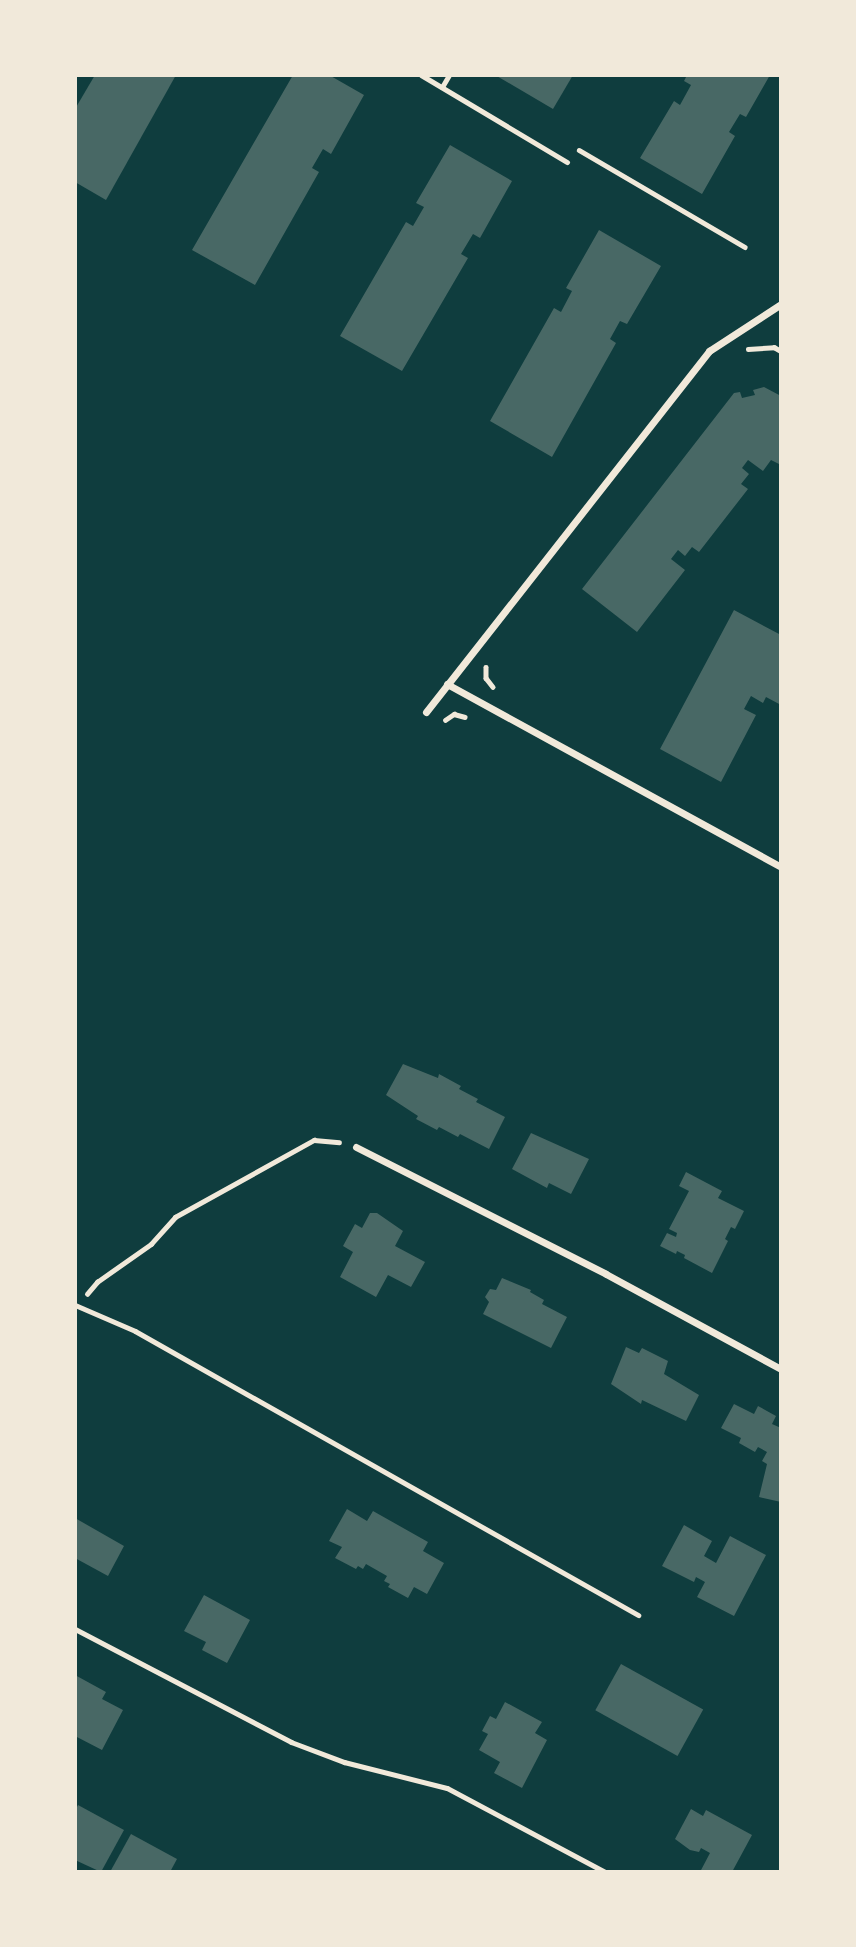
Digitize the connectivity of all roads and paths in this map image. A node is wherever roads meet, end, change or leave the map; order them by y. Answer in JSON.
{"nodes":[{"id":1,"x":421,"y":75,"type":"edge"},
{"id":2,"x":449,"y":75,"type":"edge"},
{"id":3,"x":442,"y":87,"type":"junction"},
{"id":4,"x":576,"y":148,"type":"dead end"},
{"id":5,"x":567,"y":162,"type":"dead end"},
{"id":6,"x":746,"y":247,"type":"dead end"},
{"id":7,"x":781,"y":304,"type":"edge"},
{"id":8,"x":745,"y":350,"type":"dead end"},
{"id":9,"x":781,"y":351,"type":"edge"},
{"id":10,"x":488,"y":662,"type":"dead end"},
{"id":11,"x":447,"y":684,"type":"junction"},
{"id":12,"x":495,"y":688,"type":"dead end"},
{"id":13,"x":426,"y":712,"type":"dead end"},
{"id":14,"x":469,"y":719,"type":"dead end"},
{"id":15,"x":443,"y":722,"type":"dead end"},
{"id":16,"x":781,"y":867,"type":"edge"},
{"id":17,"x":356,"y":1147,"type":"joint"},
{"id":18,"x":76,"y":1305,"type":"edge"},
{"id":19,"x":781,"y":1369,"type":"edge"},
{"id":20,"x":638,"y":1615,"type":"dead end"},
{"id":21,"x":75,"y":1629,"type":"edge"},
{"id":22,"x":605,"y":1872,"type":"edge"}],
"edges":[{"from":1,"to":3,"type":"lane"},
{"from":2,"to":3,"type":"lane"},
{"from":3,"to":5,"type":"lane"},
{"from":4,"to":6,"type":"path"},
{"from":7,"to":11,"type":"street"},
{"from":8,"to":9,"type":"path"},
{"from":10,"to":12,"type":"path"},
{"from":11,"to":13,"type":"street"},
{"from":11,"to":16,"type":"street"},
{"from":14,"to":15,"type":"path"},
{"from":17,"to":18,"type":"path"},
{"from":17,"to":19,"type":"street"},
{"from":18,"to":20,"type":"lane"},
{"from":21,"to":22,"type":"lane"}]}
